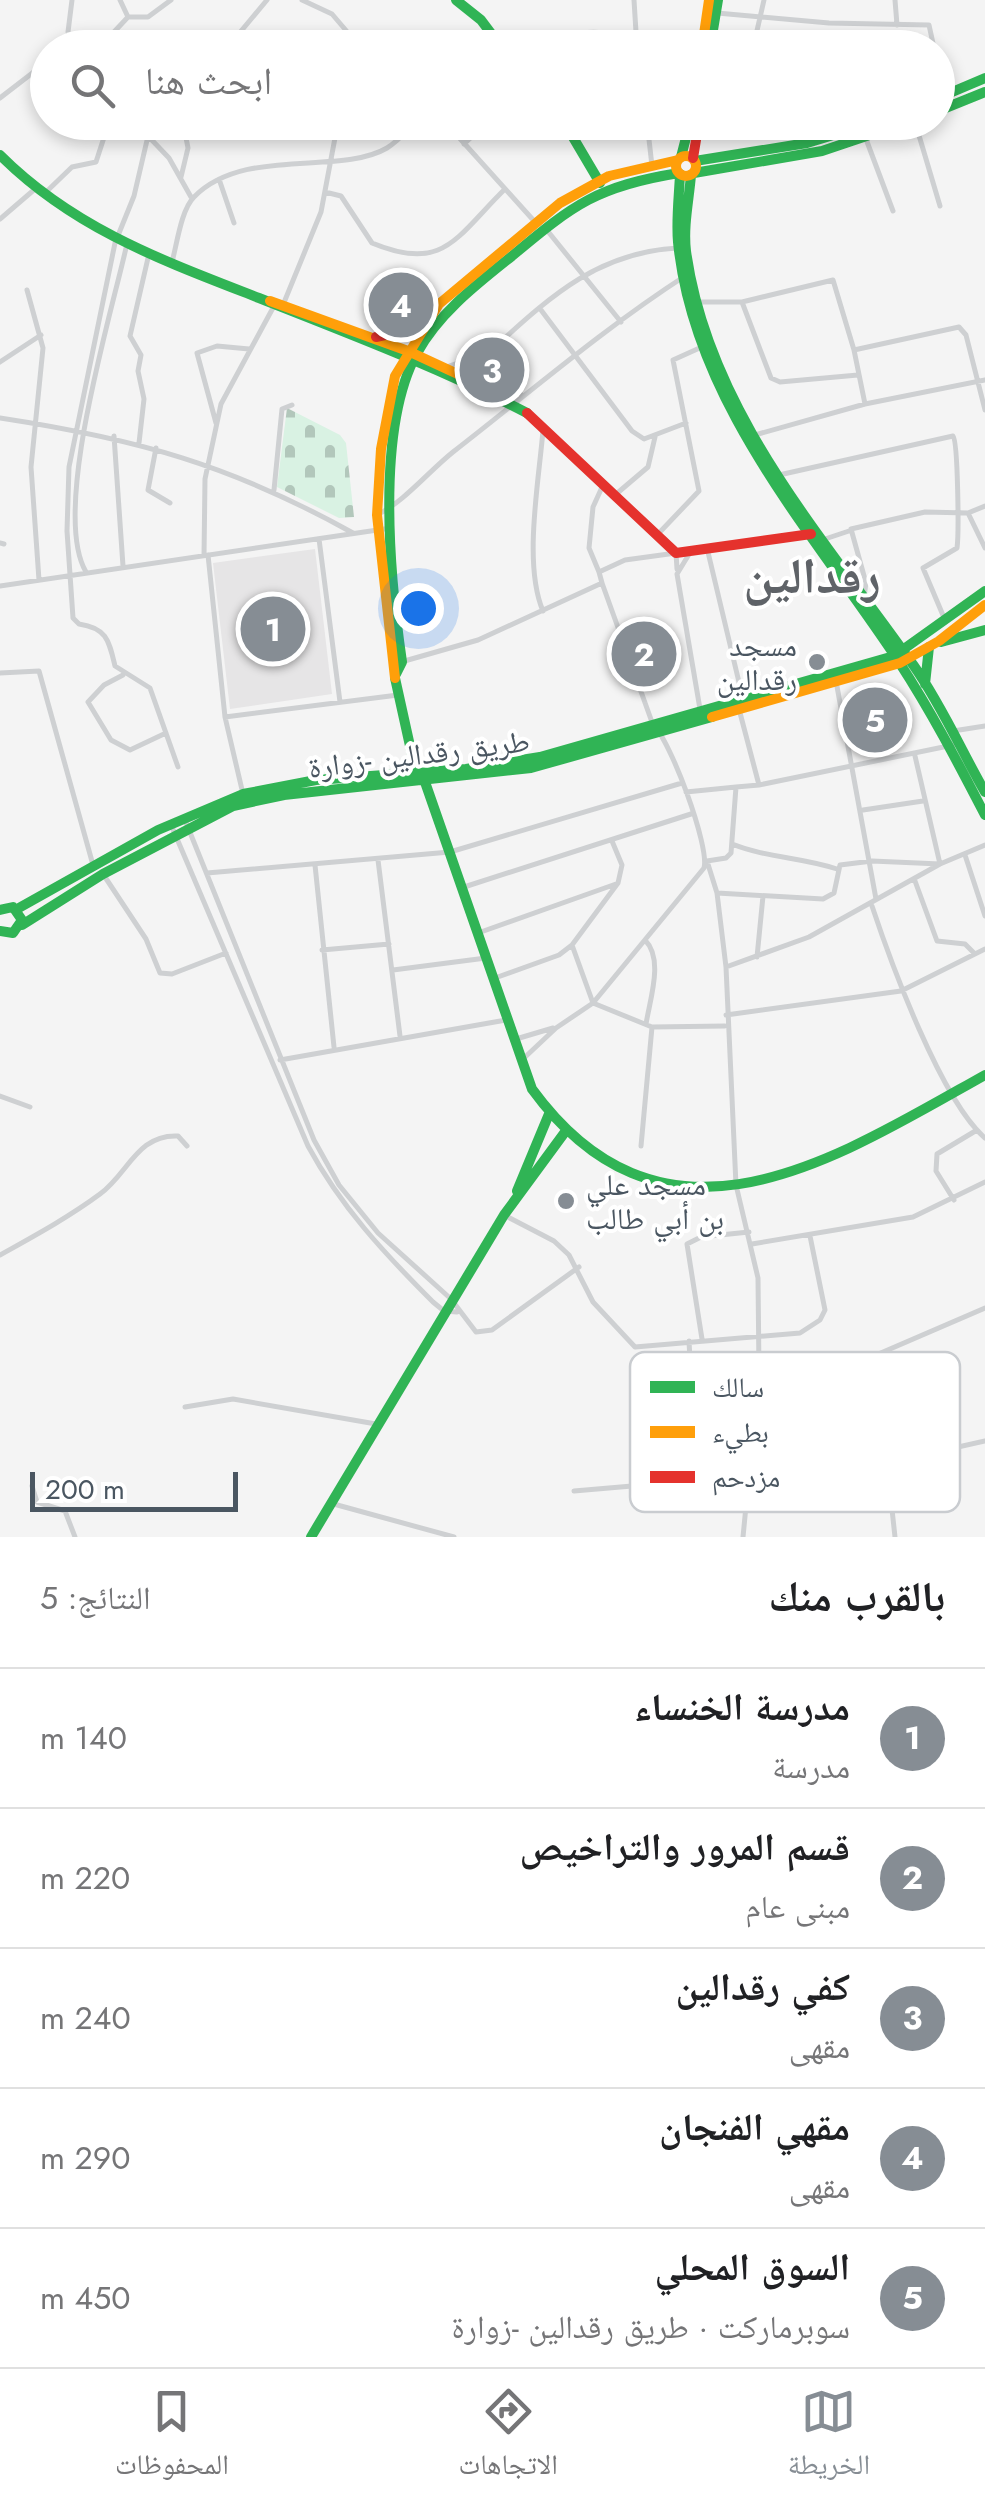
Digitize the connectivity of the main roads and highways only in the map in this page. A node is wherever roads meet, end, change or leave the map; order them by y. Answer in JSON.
{"nodes":[{"id":1,"x":456,"y":0,"type":"edge"},
{"id":2,"x":718,"y":0,"type":"edge"},
{"id":3,"x":711,"y":8,"type":"edge"},
{"id":4,"x":488,"y":30,"type":"edge"},
{"id":5,"x":985,"y":78,"type":"edge"},
{"id":6,"x":955,"y":91,"type":"edge"},
{"id":7,"x":985,"y":92,"type":"edge"},
{"id":8,"x":955,"y":103,"type":"edge"},
{"id":9,"x":575,"y":140,"type":"edge"},
{"id":10,"x":688,"y":140,"type":"edge"},
{"id":11,"x":694,"y":140,"type":"edge"},
{"id":12,"x":794,"y":140,"type":"edge"},
{"id":13,"x":866,"y":140,"type":"edge"},
{"id":14,"x":2,"y":160,"type":"edge"},
{"id":15,"x":686,"y":166,"type":"junction"},
{"id":16,"x":601,"y":185,"type":"junction"},
{"id":17,"x":540,"y":225,"type":"junction"},
{"id":18,"x":694,"y":295,"type":"junction"},
{"id":19,"x":439,"y":304,"type":"junction"},
{"id":20,"x":280,"y":306,"type":"junction"},
{"id":21,"x":371,"y":337,"type":"junction"},
{"id":22,"x":424,"y":342,"type":"junction"},
{"id":23,"x":411,"y":356,"type":"junction"},
{"id":24,"x":434,"y":362,"type":"junction"},
{"id":25,"x":518,"y":402,"type":"junction"},
{"id":26,"x":748,"y":438,"type":"junction"},
{"id":27,"x":385,"y":528,"type":"junction"},
{"id":28,"x":811,"y":534,"type":"junction"},
{"id":29,"x":825,"y":539,"type":"junction"},
{"id":30,"x":985,"y":590,"type":"edge"},
{"id":31,"x":985,"y":605,"type":"edge"},
{"id":32,"x":985,"y":630,"type":"edge"},
{"id":33,"x":932,"y":646,"type":"junction"},
{"id":34,"x":902,"y":657,"type":"junction"},
{"id":35,"x":925,"y":684,"type":"junction"},
{"id":36,"x":741,"y":704,"type":"junction"},
{"id":37,"x":656,"y":728,"type":"junction"},
{"id":38,"x":946,"y":734,"type":"junction"},
{"id":39,"x":952,"y":746,"type":"junction"},
{"id":40,"x":423,"y":778,"type":"junction"},
{"id":41,"x":985,"y":792,"type":"edge"},
{"id":42,"x":985,"y":815,"type":"edge"},
{"id":43,"x":186,"y":824,"type":"junction"},
{"id":44,"x":99,"y":871,"type":"junction"},
{"id":45,"x":5,"y":907,"type":"edge"},
{"id":46,"x":22,"y":924,"type":"junction"},
{"id":47,"x":0,"y":931,"type":"edge"},
{"id":48,"x":985,"y":1075,"type":"edge"},
{"id":49,"x":549,"y":1114,"type":"junction"},
{"id":50,"x":565,"y":1132,"type":"junction"},
{"id":51,"x":514,"y":1200,"type":"junction"},
{"id":52,"x":312,"y":1537,"type":"edge"}],
"edges":[{"from":1,"to":4,"type":"main road"},
{"from":2,"to":3,"type":"main road"},
{"from":5,"to":6,"type":"main road"},
{"from":7,"to":8,"type":"main road"},
{"from":9,"to":16,"type":"main road"},
{"from":10,"to":15,"type":"main road"},
{"from":11,"to":15,"type":"main road"},
{"from":12,"to":15,"type":"main road"},
{"from":13,"to":15,"type":"main road"},
{"from":14,"to":20,"type":"main road"},
{"from":15,"to":16,"type":"main road"},
{"from":15,"to":16,"type":"main road"},
{"from":15,"to":18,"type":"main road"},
{"from":15,"to":18,"type":"main road"},
{"from":16,"to":17,"type":"main road"},
{"from":17,"to":19,"type":"main road"},
{"from":17,"to":22,"type":"main road"},
{"from":18,"to":26,"type":"main road"},
{"from":18,"to":26,"type":"main road"},
{"from":19,"to":21,"type":"main road"},
{"from":19,"to":23,"type":"main road"},
{"from":20,"to":21,"type":"main road"},
{"from":20,"to":23,"type":"main road"},
{"from":21,"to":23,"type":"main road"},
{"from":22,"to":23,"type":"main road"},
{"from":22,"to":24,"type":"main road"},
{"from":23,"to":24,"type":"main road"},
{"from":23,"to":25,"type":"main road"},
{"from":23,"to":27,"type":"main road"},
{"from":23,"to":27,"type":"main road"},
{"from":24,"to":25,"type":"main road"},
{"from":25,"to":28,"type":"main road"},
{"from":26,"to":28,"type":"main road"},
{"from":26,"to":29,"type":"main road"},
{"from":27,"to":40,"type":"main road"},
{"from":28,"to":29,"type":"main road"},
{"from":28,"to":34,"type":"main road"},
{"from":29,"to":34,"type":"main road"},
{"from":30,"to":34,"type":"main road"},
{"from":31,"to":33,"type":"main road"},
{"from":32,"to":33,"type":"main road"},
{"from":33,"to":34,"type":"main road"},
{"from":33,"to":35,"type":"main road"},
{"from":34,"to":35,"type":"main road"},
{"from":34,"to":36,"type":"main road","name":"طريق رقدالين -زوارة"},
{"from":34,"to":38,"type":"main road"},
{"from":35,"to":38,"type":"main road"},
{"from":36,"to":37,"type":"main road","name":"طريق رقدالين -زوارة"},
{"from":36,"to":37,"type":"main road","name":"طريق رقدالين -زوارة"},
{"from":37,"to":40,"type":"main road","name":"طريق رقدالين -زوارة"},
{"from":38,"to":39,"type":"main road"},
{"from":39,"to":41,"type":"main road"},
{"from":39,"to":42,"type":"main road"},
{"from":40,"to":43,"type":"main road","name":"طريق رقدالين -زوارة"},
{"from":40,"to":43,"type":"main road","name":"طريق رقدالين -زوارة"},
{"from":40,"to":49,"type":"main road"},
{"from":43,"to":44,"type":"main road","name":"طريق رقدالين -زوارة"},
{"from":44,"to":45,"type":"main road","name":"طريق رقدالين -زوارة"},
{"from":44,"to":46,"type":"main road","name":"طريق رقدالين -زوارة"},
{"from":45,"to":46,"type":"main road"},
{"from":46,"to":47,"type":"main road","name":"طريق رقدالين -زوارة"},
{"from":48,"to":50,"type":"main road"},
{"from":49,"to":50,"type":"main road"},
{"from":49,"to":51,"type":"main road"},
{"from":50,"to":51,"type":"main road"},
{"from":51,"to":52,"type":"main road"}]}
